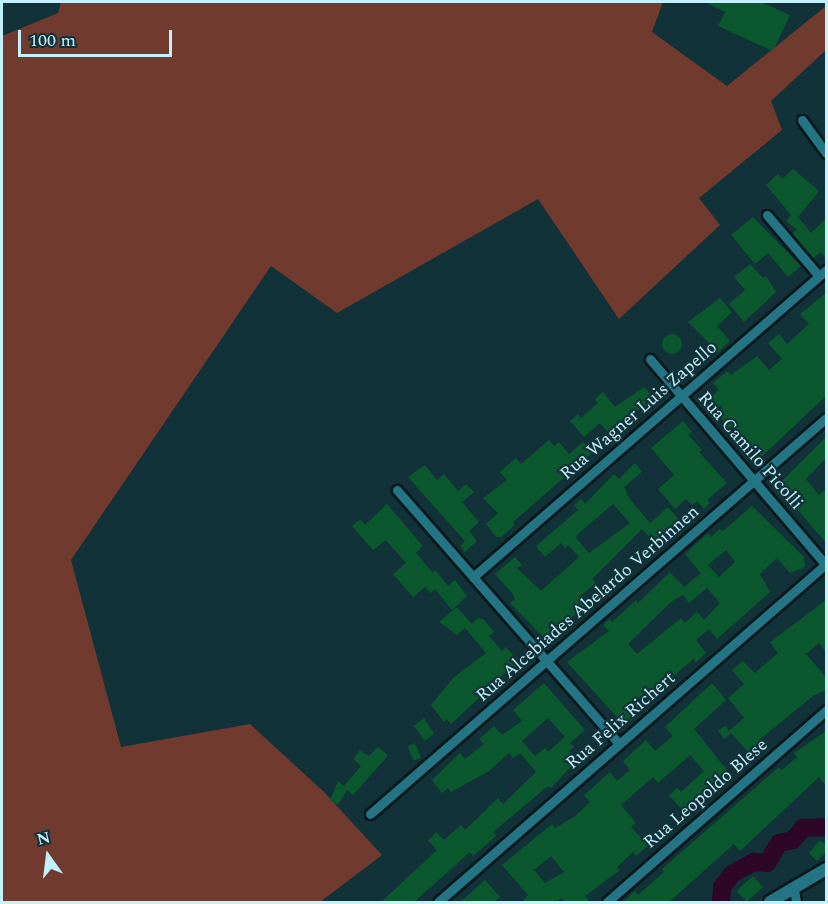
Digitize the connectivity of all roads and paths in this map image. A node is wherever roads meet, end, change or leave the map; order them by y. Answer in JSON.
{"nodes":[{"id":1,"x":802,"y":120,"type":"dead end"},
{"id":2,"x":826,"y":153,"type":"edge"},
{"id":3,"x":767,"y":215,"type":"dead end"},
{"id":4,"x":823,"y":273,"type":"edge"},
{"id":5,"x":650,"y":359,"type":"dead end"},
{"id":6,"x":681,"y":396,"type":"junction"},
{"id":7,"x":826,"y":418,"type":"edge"},
{"id":8,"x":754,"y":482,"type":"junction"},
{"id":9,"x":397,"y":490,"type":"dead end"},
{"id":10,"x":826,"y":564,"type":"edge"},
{"id":11,"x":473,"y":577,"type":"junction"},
{"id":12,"x":547,"y":662,"type":"junction"},
{"id":13,"x":826,"y":710,"type":"edge"},
{"id":14,"x":619,"y":744,"type":"junction"},
{"id":15,"x":370,"y":814,"type":"dead end"},
{"id":16,"x":826,"y":869,"type":"edge"},
{"id":17,"x":794,"y":889,"type":"junction"},
{"id":18,"x":438,"y":903,"type":"edge"},
{"id":19,"x":607,"y":903,"type":"edge"},
{"id":20,"x":770,"y":903,"type":"edge"},
{"id":21,"x":796,"y":903,"type":"edge"}],
"edges":[{"from":1,"to":2,"type":"street"},
{"from":3,"to":4,"type":"street"},
{"from":4,"to":6,"type":"street","name":"Rua Wagner Luis Zapello"},
{"from":5,"to":6,"type":"street","name":"Rua Camilo Picolli"},
{"from":6,"to":8,"type":"street","name":"Rua Camilo Picolli"},
{"from":6,"to":11,"type":"street","name":"Rua Wagner Luis Zapello"},
{"from":7,"to":8,"type":"street","name":"Rua Alcebiades Abelardo Verbinnen"},
{"from":8,"to":10,"type":"street","name":"Rua Camilo Picolli"},
{"from":8,"to":12,"type":"street","name":"Rua Alcebiades Abelardo Verbinnen"},
{"from":9,"to":11,"type":"street"},
{"from":10,"to":14,"type":"street","name":"Rua Felix Richert"},
{"from":11,"to":12,"type":"street"},
{"from":12,"to":14,"type":"street"},
{"from":12,"to":15,"type":"street","name":"Rua Alcebiades Abelardo Verbinnen"},
{"from":13,"to":19,"type":"street","name":"Rua Leopoldo Blese"},
{"from":14,"to":18,"type":"street","name":"Rua Felix Richert"},
{"from":16,"to":17,"type":"street"},
{"from":17,"to":20,"type":"street"},
{"from":17,"to":21,"type":"street"}]}
